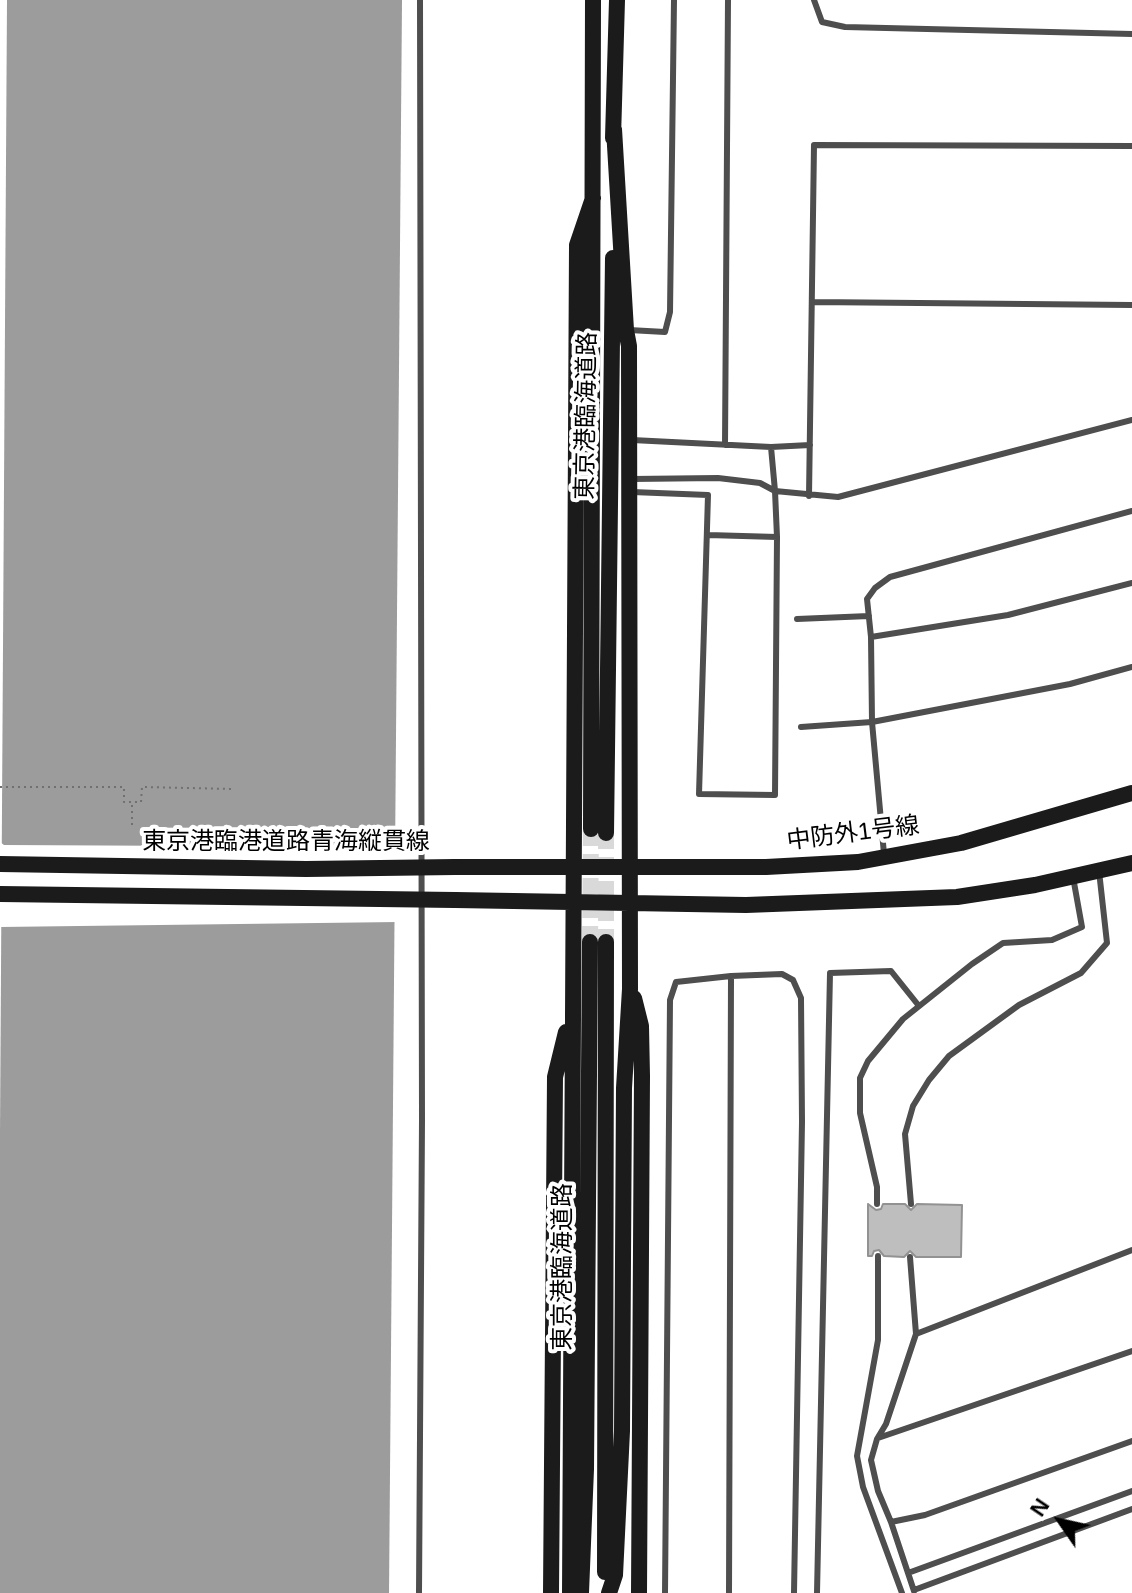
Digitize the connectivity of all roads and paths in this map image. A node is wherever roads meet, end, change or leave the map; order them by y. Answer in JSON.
{"nodes":[{"id":1,"x":420,"y":0,"type":"edge"},
{"id":2,"x":593,"y":0,"type":"edge"},
{"id":3,"x":617,"y":0,"type":"edge"},
{"id":4,"x":674,"y":0,"type":"edge"},
{"id":5,"x":728,"y":0,"type":"edge"},
{"id":6,"x":814,"y":0,"type":"edge"},
{"id":7,"x":1132,"y":34,"type":"edge"},
{"id":8,"x":614,"y":129,"type":"junction"},
{"id":9,"x":1132,"y":146,"type":"edge"},
{"id":10,"x":593,"y":198,"type":"junction"},
{"id":11,"x":812,"y":302,"type":"junction"},
{"id":12,"x":1132,"y":305,"type":"edge"},
{"id":13,"x":626,"y":330,"type":"junction"},
{"id":14,"x":1132,"y":420,"type":"edge"},
{"id":15,"x":629,"y":439,"type":"junction"},
{"id":16,"x":725,"y":445,"type":"junction"},
{"id":17,"x":810,"y":445,"type":"junction"},
{"id":18,"x":771,"y":447,"type":"junction"},
{"id":19,"x":628,"y":486,"type":"junction"},
{"id":20,"x":775,"y":491,"type":"junction"},
{"id":21,"x":809,"y":496,"type":"junction"},
{"id":22,"x":1132,"y":511,"type":"edge"},
{"id":23,"x":708,"y":535,"type":"junction"},
{"id":24,"x":777,"y":537,"type":"junction"},
{"id":25,"x":1132,"y":583,"type":"edge"},
{"id":26,"x":869,"y":616,"type":"junction"},
{"id":27,"x":797,"y":619,"type":"dead end"},
{"id":28,"x":871,"y":637,"type":"junction"},
{"id":29,"x":1132,"y":667,"type":"edge"},
{"id":30,"x":872,"y":722,"type":"junction"},
{"id":31,"x":801,"y":727,"type":"dead end"},
{"id":32,"x":0,"y":787,"type":"edge"},
{"id":33,"x":234,"y":789,"type":"dead end"},
{"id":34,"x":1132,"y":793,"type":"edge"},
{"id":35,"x":132,"y":802,"type":"junction"},
{"id":36,"x":132,"y":825,"type":"dead end"},
{"id":37,"x":884,"y":857,"type":"junction"},
{"id":38,"x":1132,"y":863,"type":"edge"},
{"id":39,"x":0,"y":864,"type":"edge"},
{"id":40,"x":572,"y":867,"type":"junction"},
{"id":41,"x":630,"y":868,"type":"junction"},
{"id":42,"x":1099,"y":871,"type":"junction"},
{"id":43,"x":1073,"y":877,"type":"junction"},
{"id":44,"x":0,"y":894,"type":"edge"},
{"id":45,"x":572,"y":901,"type":"junction"},
{"id":46,"x":631,"y":902,"type":"junction"},
{"id":47,"x":731,"y":976,"type":"junction"},
{"id":48,"x":630,"y":989,"type":"junction"},
{"id":49,"x":919,"y":1006,"type":"junction"},
{"id":50,"x":572,"y":1007,"type":"junction"},
{"id":51,"x":877,"y":1204,"type":"dead end"},
{"id":52,"x":911,"y":1204,"type":"dead end"},
{"id":53,"x":1132,"y":1250,"type":"edge"},
{"id":54,"x":878,"y":1256,"type":"dead end"},
{"id":55,"x":910,"y":1257,"type":"dead end"},
{"id":56,"x":916,"y":1334,"type":"junction"},
{"id":57,"x":1132,"y":1351,"type":"edge"},
{"id":58,"x":877,"y":1439,"type":"junction"},
{"id":59,"x":1132,"y":1441,"type":"edge"},
{"id":60,"x":1132,"y":1491,"type":"edge"},
{"id":61,"x":1132,"y":1509,"type":"edge"},
{"id":62,"x":891,"y":1522,"type":"junction"},
{"id":63,"x":908,"y":1573,"type":"junction"},
{"id":64,"x":914,"y":1592,"type":"edge"},
{"id":65,"x":419,"y":1593,"type":"edge"},
{"id":66,"x":551,"y":1593,"type":"edge"},
{"id":67,"x":570,"y":1593,"type":"edge"},
{"id":68,"x":581,"y":1593,"type":"edge"},
{"id":69,"x":607,"y":1593,"type":"edge"},
{"id":70,"x":639,"y":1593,"type":"edge"},
{"id":71,"x":665,"y":1593,"type":"edge"},
{"id":72,"x":729,"y":1593,"type":"edge"},
{"id":73,"x":794,"y":1593,"type":"edge"},
{"id":74,"x":817,"y":1593,"type":"edge"},
{"id":75,"x":902,"y":1593,"type":"edge"}],
"edges":[{"from":1,"to":65,"type":"lane"},
{"from":2,"to":10,"type":"street","name":"東京港臨海道路"},
{"from":3,"to":8,"type":"street","name":"東京港臨海道路"},
{"from":4,"to":13,"type":"lane"},
{"from":5,"to":16,"type":"lane"},
{"from":6,"to":7,"type":"lane"},
{"from":8,"to":10,"type":"street","name":"東京港臨海道路"},
{"from":8,"to":13,"type":"street"},
{"from":9,"to":11,"type":"lane"},
{"from":10,"to":40,"type":"street"},
{"from":11,"to":12,"type":"lane"},
{"from":11,"to":17,"type":"lane"},
{"from":13,"to":15,"type":"street"},
{"from":14,"to":21,"type":"lane"},
{"from":15,"to":16,"type":"lane"},
{"from":15,"to":19,"type":"street"},
{"from":16,"to":18,"type":"lane"},
{"from":17,"to":18,"type":"lane"},
{"from":17,"to":21,"type":"lane"},
{"from":18,"to":20,"type":"lane"},
{"from":19,"to":20,"type":"lane"},
{"from":19,"to":23,"type":"lane"},
{"from":19,"to":41,"type":"street"},
{"from":20,"to":21,"type":"lane"},
{"from":20,"to":24,"type":"lane"},
{"from":22,"to":26,"type":"lane"},
{"from":23,"to":24,"type":"lane"},
{"from":23,"to":24,"type":"lane"},
{"from":25,"to":28,"type":"lane"},
{"from":26,"to":27,"type":"lane"},
{"from":26,"to":28,"type":"lane"},
{"from":28,"to":30,"type":"lane"},
{"from":29,"to":30,"type":"lane"},
{"from":30,"to":31,"type":"lane"},
{"from":30,"to":37,"type":"lane"},
{"from":32,"to":35,"type":"path"},
{"from":33,"to":35,"type":"path"},
{"from":34,"to":37,"type":"street","name":"中防外1号線"},
{"from":35,"to":36,"type":"path"},
{"from":37,"to":41,"type":"street","name":"中防外1号線"},
{"from":38,"to":42,"type":"street"},
{"from":39,"to":40,"type":"street","name":"東京港臨港道路青海縦貫線","bridge":true},
{"from":40,"to":41,"type":"street","name":"中防外1号線"},
{"from":40,"to":45,"type":"street"},
{"from":41,"to":46,"type":"street"},
{"from":42,"to":43,"type":"street"},
{"from":42,"to":52,"type":"lane"},
{"from":43,"to":46,"type":"street"},
{"from":43,"to":49,"type":"lane"},
{"from":44,"to":45,"type":"street","bridge":true},
{"from":45,"to":46,"type":"street"},
{"from":45,"to":50,"type":"street"},
{"from":46,"to":48,"type":"street"},
{"from":47,"to":71,"type":"lane"},
{"from":47,"to":72,"type":"lane"},
{"from":47,"to":73,"type":"lane"},
{"from":48,"to":69,"type":"street"},
{"from":48,"to":70,"type":"street"},
{"from":49,"to":51,"type":"lane"},
{"from":49,"to":74,"type":"lane"},
{"from":50,"to":66,"type":"street"},
{"from":50,"to":67,"type":"street"},
{"from":53,"to":56,"type":"lane"},
{"from":54,"to":75,"type":"lane"},
{"from":55,"to":56,"type":"lane"},
{"from":56,"to":58,"type":"lane"},
{"from":57,"to":58,"type":"lane"},
{"from":58,"to":62,"type":"lane"},
{"from":59,"to":62,"type":"lane"},
{"from":60,"to":63,"type":"lane"},
{"from":61,"to":64,"type":"lane"},
{"from":62,"to":63,"type":"lane"},
{"from":63,"to":64,"type":"lane"},
{"from":68,"to":69,"type":"street","name":"東京港臨海道路"}]}
